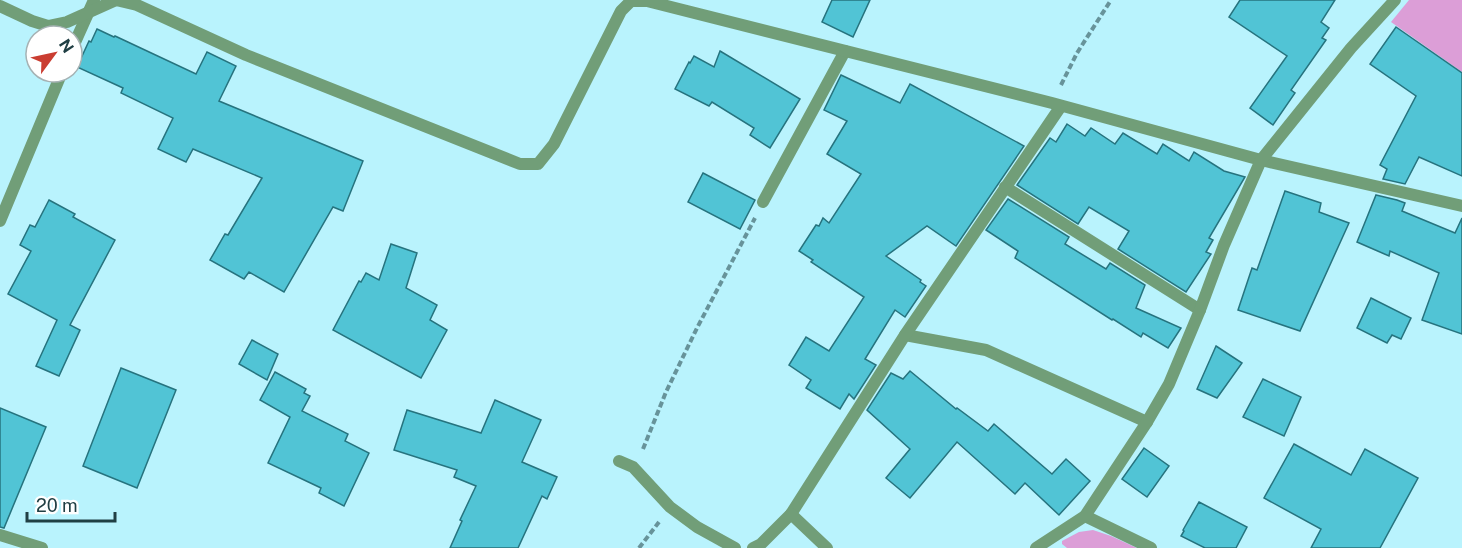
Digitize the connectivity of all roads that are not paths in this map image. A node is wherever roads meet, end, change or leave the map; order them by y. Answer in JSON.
{"nodes":[{"id":1,"x":94,"y":0,"type":"edge"},
{"id":2,"x":1395,"y":0,"type":"edge"},
{"id":3,"x":0,"y":6,"type":"edge"},
{"id":4,"x":88,"y":13,"type":"junction"},
{"id":5,"x":83,"y":24,"type":"edge"},
{"id":6,"x":845,"y":51,"type":"junction"},
{"id":7,"x":57,"y":84,"type":"edge"},
{"id":8,"x":1056,"y":104,"type":"junction"},
{"id":9,"x":1261,"y":160,"type":"junction"},
{"id":10,"x":1005,"y":187,"type":"junction"},
{"id":11,"x":763,"y":202,"type":"road end"},
{"id":12,"x":1462,"y":206,"type":"edge"},
{"id":13,"x":0,"y":221,"type":"edge"},
{"id":14,"x":1200,"y":310,"type":"junction"},
{"id":15,"x":905,"y":335,"type":"junction"},
{"id":16,"x":1147,"y":422,"type":"junction"},
{"id":17,"x":619,"y":461,"type":"dead end"},
{"id":18,"x":791,"y":514,"type":"junction"},
{"id":19,"x":1085,"y":516,"type":"junction"},
{"id":20,"x":0,"y":535,"type":"edge"},
{"id":21,"x":42,"y":548,"type":"edge"},
{"id":22,"x":735,"y":548,"type":"edge"},
{"id":23,"x":753,"y":548,"type":"edge"},
{"id":24,"x":827,"y":548,"type":"edge"},
{"id":25,"x":1036,"y":548,"type":"edge"},
{"id":26,"x":1151,"y":548,"type":"edge"}],
"edges":[{"from":1,"to":4,"type":"street"},
{"from":2,"to":9,"type":"street"},
{"from":3,"to":4,"type":"street"},
{"from":4,"to":5,"type":"street"},
{"from":4,"to":6,"type":"street"},
{"from":6,"to":8,"type":"street"},
{"from":6,"to":11,"type":"street"},
{"from":7,"to":13,"type":"street"},
{"from":8,"to":9,"type":"street"},
{"from":8,"to":10,"type":"street"},
{"from":9,"to":12,"type":"street"},
{"from":9,"to":14,"type":"street"},
{"from":10,"to":14,"type":"street"},
{"from":10,"to":15,"type":"street"},
{"from":14,"to":16,"type":"street"},
{"from":15,"to":16,"type":"street"},
{"from":15,"to":18,"type":"street"},
{"from":16,"to":19,"type":"street"},
{"from":17,"to":22,"type":"street"},
{"from":18,"to":23,"type":"street"},
{"from":18,"to":24,"type":"street"},
{"from":19,"to":25,"type":"street"},
{"from":19,"to":26,"type":"street"},
{"from":20,"to":21,"type":"street"}]}
